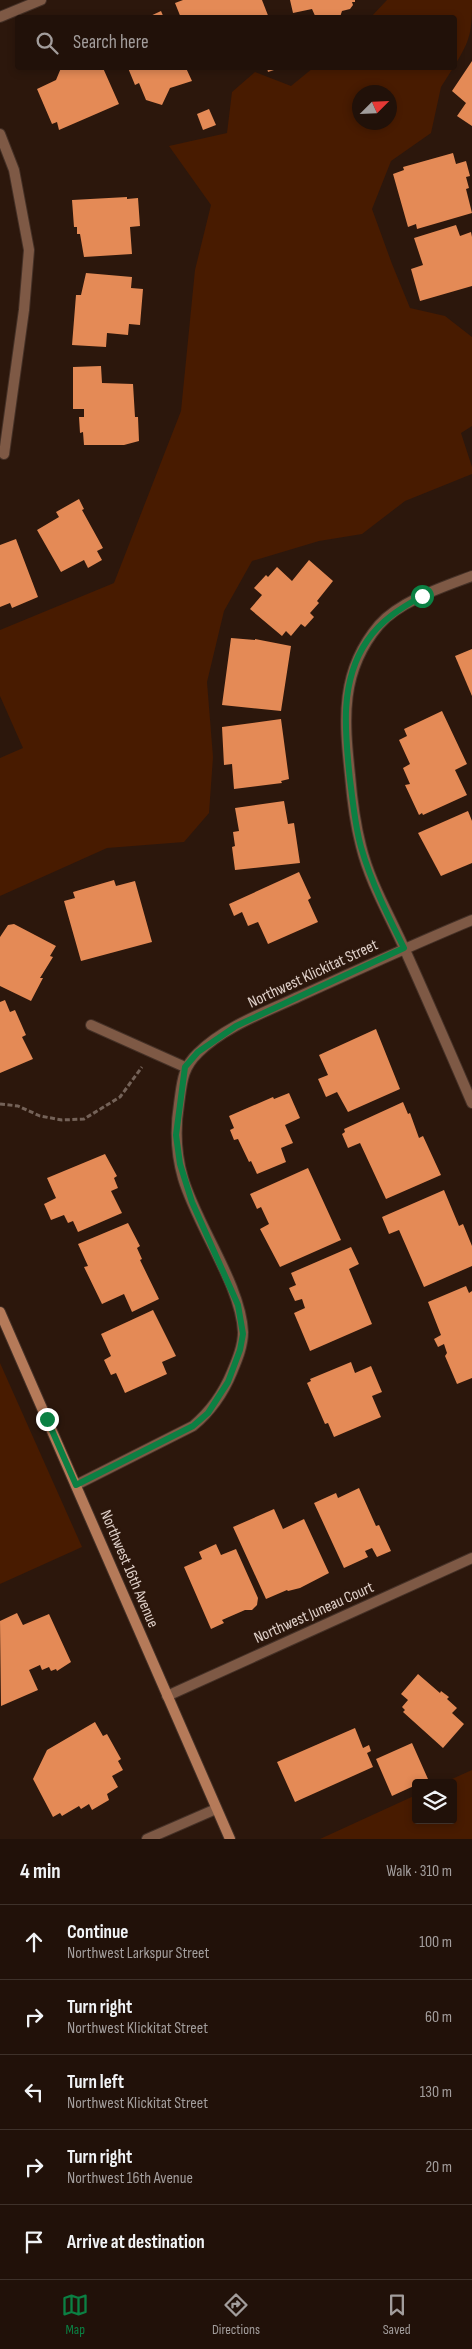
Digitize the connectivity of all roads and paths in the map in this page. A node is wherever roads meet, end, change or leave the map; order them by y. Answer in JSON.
{"nodes":[{"id":1,"x":41,"y":0,"type":"edge"},
{"id":2,"x":0,"y":17,"type":"edge"},
{"id":3,"x":0,"y":134,"type":"edge"},
{"id":4,"x":4,"y":454,"type":"dead end"},
{"id":5,"x":472,"y":576,"type":"edge"},
{"id":6,"x":472,"y":920,"type":"edge"},
{"id":7,"x":404,"y":948,"type":"junction"},
{"id":8,"x":92,"y":1025,"type":"dead end"},
{"id":9,"x":153,"y":1053,"type":"junction"},
{"id":10,"x":185,"y":1067,"type":"junction"},
{"id":11,"x":472,"y":1103,"type":"edge"},
{"id":12,"x":0,"y":1104,"type":"edge"},
{"id":13,"x":0,"y":1312,"type":"edge"},
{"id":14,"x":76,"y":1485,"type":"junction"},
{"id":15,"x":472,"y":1558,"type":"edge"},
{"id":16,"x":167,"y":1696,"type":"junction"},
{"id":17,"x":216,"y":1809,"type":"junction"},
{"id":18,"x":227,"y":1838,"type":"edge"},
{"id":19,"x":147,"y":1839,"type":"edge"}],
"edges":[{"from":1,"to":2,"type":"street"},
{"from":3,"to":4,"type":"street"},
{"from":5,"to":7,"type":"street"},
{"from":6,"to":7,"type":"street","name":"Northwest Klickitat Street"},
{"from":7,"to":10,"type":"street","name":"Northwest Klickitat Street"},
{"from":7,"to":11,"type":"street"},
{"from":8,"to":9,"type":"street"},
{"from":9,"to":10,"type":"street"},
{"from":9,"to":12,"type":"path"},
{"from":10,"to":14,"type":"street"},
{"from":13,"to":14,"type":"street","name":"Northwest 16th Avenue"},
{"from":14,"to":16,"type":"street","name":"Northwest 16th Avenue"},
{"from":15,"to":16,"type":"street","name":"Northwest Juneau Court"},
{"from":16,"to":17,"type":"street","name":"Northwest 16th Avenue"},
{"from":17,"to":18,"type":"street","name":"Northwest 16th Avenue"},
{"from":17,"to":19,"type":"street"}]}
